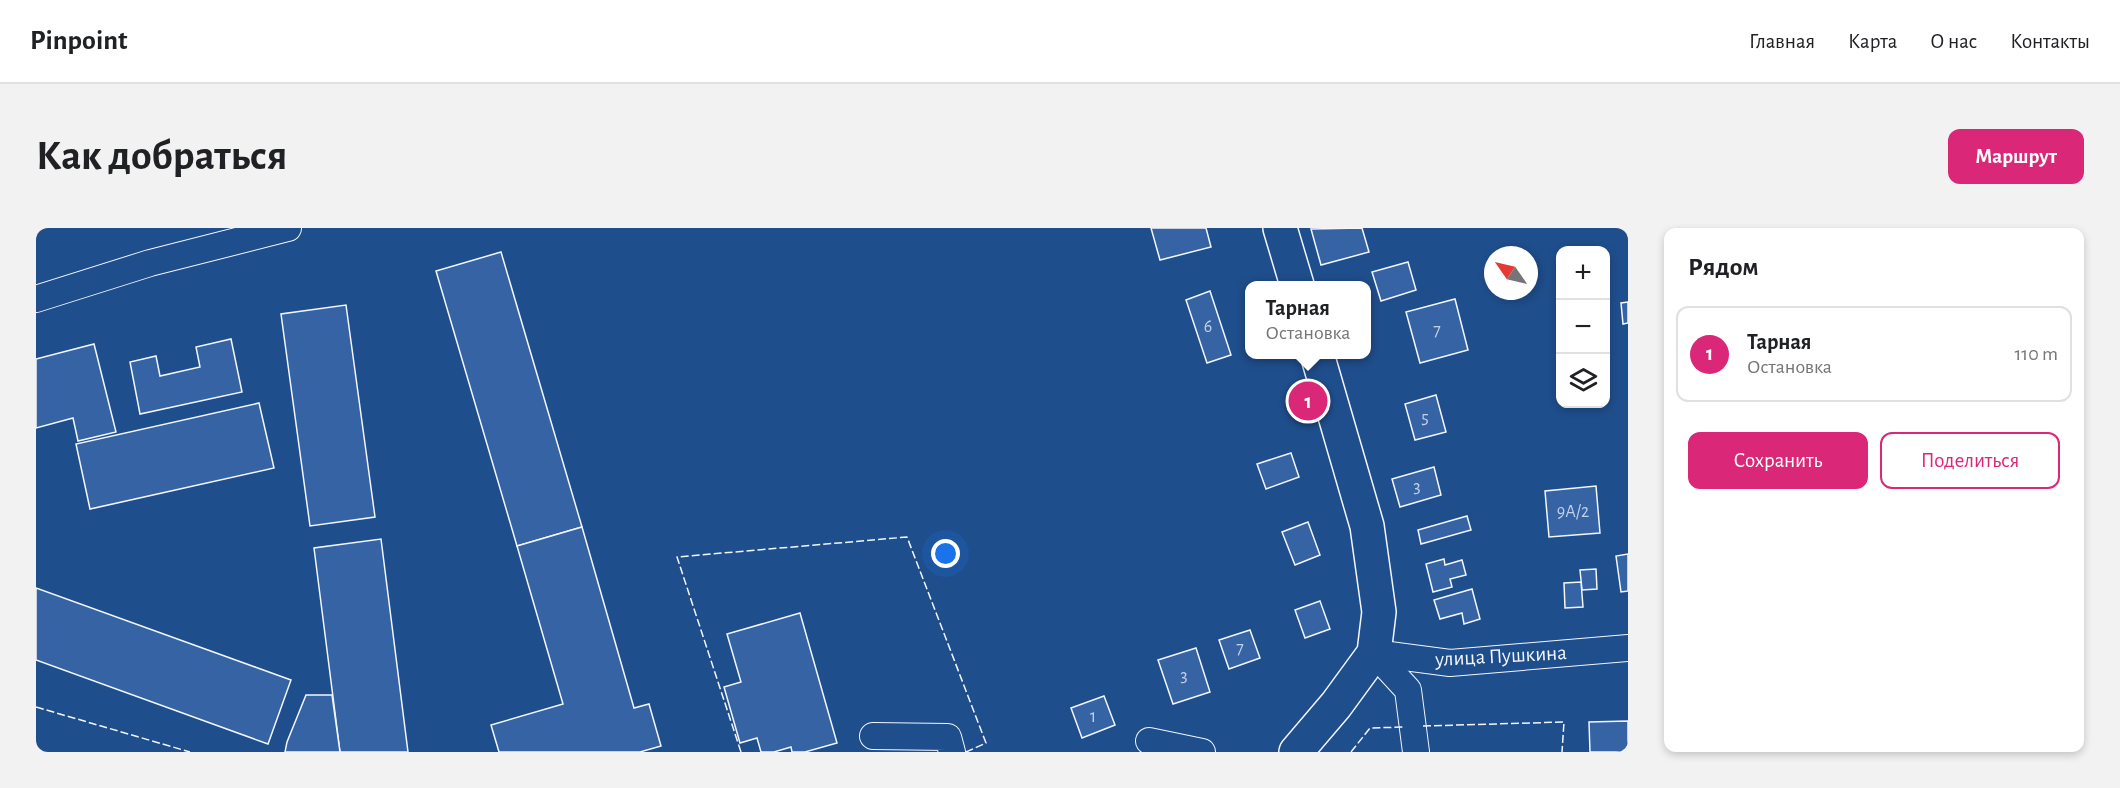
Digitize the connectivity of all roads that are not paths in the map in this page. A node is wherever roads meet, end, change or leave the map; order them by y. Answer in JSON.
{"nodes":[{"id":1,"x":288,"y":228,"type":"edge"},
{"id":2,"x":1280,"y":228,"type":"edge"},
{"id":3,"x":1296,"y":281,"type":"edge"},
{"id":4,"x":36,"y":299,"type":"edge"},
{"id":5,"x":1318,"y":359,"type":"edge"},
{"id":6,"x":1628,"y":648,"type":"edge"},
{"id":7,"x":1374,"y":653,"type":"junction"},
{"id":8,"x":873,"y":736,"type":"dead end"},
{"id":9,"x":1149,"y":741,"type":"dead end"},
{"id":10,"x":952,"y":752,"type":"edge"},
{"id":11,"x":1202,"y":752,"type":"edge"},
{"id":12,"x":1296,"y":752,"type":"edge"},
{"id":13,"x":1416,"y":752,"type":"edge"}],
"edges":[{"from":1,"to":4,"type":"street"},
{"from":2,"to":3,"type":"main road"},
{"from":5,"to":7,"type":"main road"},
{"from":6,"to":7,"type":"street","name":"улица Пушкина"},
{"from":7,"to":12,"type":"main road"},
{"from":7,"to":13,"type":"street"},
{"from":8,"to":10,"type":"street"},
{"from":9,"to":11,"type":"street"}]}
